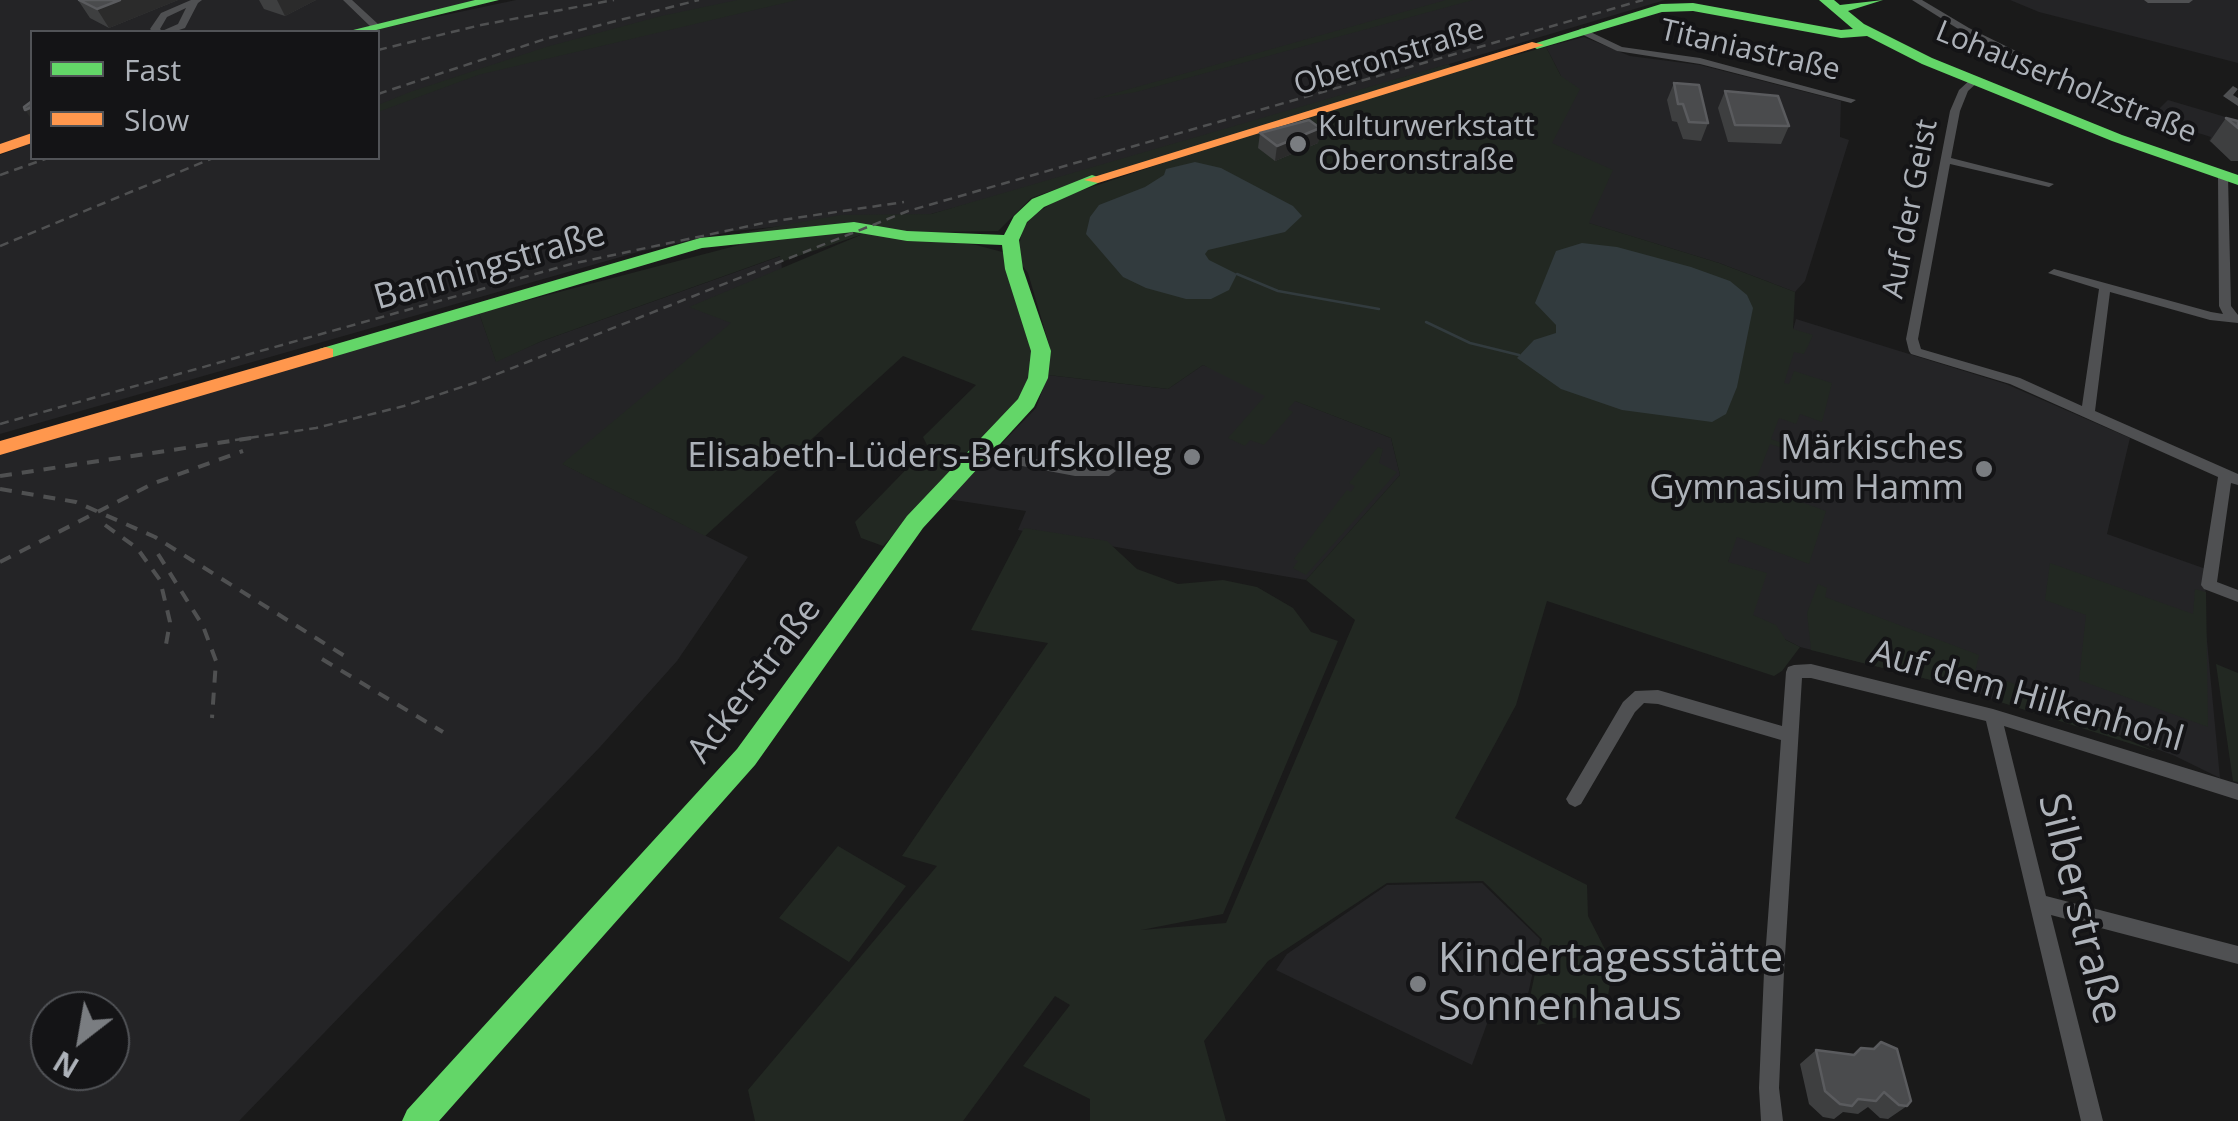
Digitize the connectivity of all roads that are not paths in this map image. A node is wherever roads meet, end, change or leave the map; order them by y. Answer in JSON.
{"nodes":[{"id":1,"x":346,"y":0,"type":"edge"},
{"id":2,"x":492,"y":0,"type":"edge"},
{"id":3,"x":1876,"y":0,"type":"edge"},
{"id":4,"x":1916,"y":0,"type":"edge"},
{"id":5,"x":2148,"y":0,"type":"edge"},
{"id":6,"x":2189,"y":0,"type":"edge"},
{"id":7,"x":196,"y":1,"type":"edge"},
{"id":8,"x":1831,"y":5,"type":"edge"},
{"id":9,"x":364,"y":29,"type":"edge"},
{"id":10,"x":157,"y":30,"type":"edge"},
{"id":11,"x":171,"y":30,"type":"edge"},
{"id":12,"x":1582,"y":31,"type":"junction"},
{"id":13,"x":1868,"y":32,"type":"junction"},
{"id":14,"x":1974,"y":81,"type":"junction"},
{"id":15,"x":2076,"y":83,"type":"dead end"},
{"id":16,"x":2233,"y":89,"type":"dead end"},
{"id":17,"x":1851,"y":100,"type":"dead end"},
{"id":18,"x":2238,"y":103,"type":"edge"},
{"id":19,"x":30,"y":139,"type":"edge"},
{"id":20,"x":0,"y":149,"type":"edge"},
{"id":21,"x":1948,"y":160,"type":"junction"},
{"id":22,"x":2230,"y":178,"type":"edge"},
{"id":23,"x":2050,"y":184,"type":"dead end"},
{"id":24,"x":1010,"y":240,"type":"junction"},
{"id":25,"x":2054,"y":274,"type":"dead end"},
{"id":26,"x":2105,"y":288,"type":"junction"},
{"id":27,"x":2234,"y":318,"type":"edge"},
{"id":28,"x":2088,"y":412,"type":"junction"},
{"id":29,"x":0,"y":448,"type":"edge"},
{"id":30,"x":979,"y":454,"type":"junction"},
{"id":31,"x":1109,"y":471,"type":"dead end"},
{"id":32,"x":2232,"y":478,"type":"edge"},
{"id":33,"x":2238,"y":596,"type":"edge"},
{"id":34,"x":1993,"y":716,"type":"junction"},
{"id":35,"x":1787,"y":735,"type":"junction"},
{"id":36,"x":2238,"y":792,"type":"edge"},
{"id":37,"x":1575,"y":799,"type":"dead end"},
{"id":38,"x":2040,"y":903,"type":"junction"},
{"id":39,"x":2238,"y":955,"type":"edge"},
{"id":40,"x":418,"y":1121,"type":"edge"},
{"id":41,"x":1772,"y":1121,"type":"edge"},
{"id":42,"x":2092,"y":1121,"type":"edge"}],
"edges":[{"from":1,"to":9,"type":"street"},
{"from":2,"to":9,"type":"street"},
{"from":3,"to":8,"type":"street"},
{"from":4,"to":15,"type":"street"},
{"from":5,"to":6,"type":"street"},
{"from":7,"to":10,"type":"street"},
{"from":7,"to":11,"type":"street"},
{"from":8,"to":13,"type":"street","name":"Lohauserholzstraße"},
{"from":12,"to":13,"type":"street","name":"Oberonstraße"},
{"from":12,"to":17,"type":"street","name":"Titaniastraße"},
{"from":12,"to":24,"type":"street","name":"Oberonstraße"},
{"from":13,"to":14,"type":"street","name":"Lohauserholzstraße"},
{"from":14,"to":21,"type":"street","name":"Auf der Geist"},
{"from":14,"to":22,"type":"street","name":"Lohauserholzstraße"},
{"from":16,"to":18,"type":"street"},
{"from":19,"to":20,"type":"street"},
{"from":21,"to":23,"type":"street"},
{"from":21,"to":28,"type":"street","name":"Auf der Geist"},
{"from":22,"to":27,"type":"street"},
{"from":24,"to":29,"type":"street","name":"Banningstraße"},
{"from":24,"to":30,"type":"street","name":"Ackerstraße"},
{"from":25,"to":26,"type":"street"},
{"from":26,"to":27,"type":"street"},
{"from":26,"to":28,"type":"street"},
{"from":28,"to":32,"type":"street"},
{"from":30,"to":31,"type":"street"},
{"from":30,"to":40,"type":"street","name":"Ackerstraße"},
{"from":32,"to":33,"type":"street"},
{"from":34,"to":35,"type":"street","name":"Auf dem Hilkenhohl"},
{"from":34,"to":36,"type":"street","name":"Auf dem Hilkenhohl"},
{"from":34,"to":38,"type":"street","name":"Silberstraße"},
{"from":35,"to":37,"type":"street"},
{"from":35,"to":41,"type":"street"},
{"from":38,"to":39,"type":"street"},
{"from":38,"to":42,"type":"street","name":"Silberstraße"}]}
